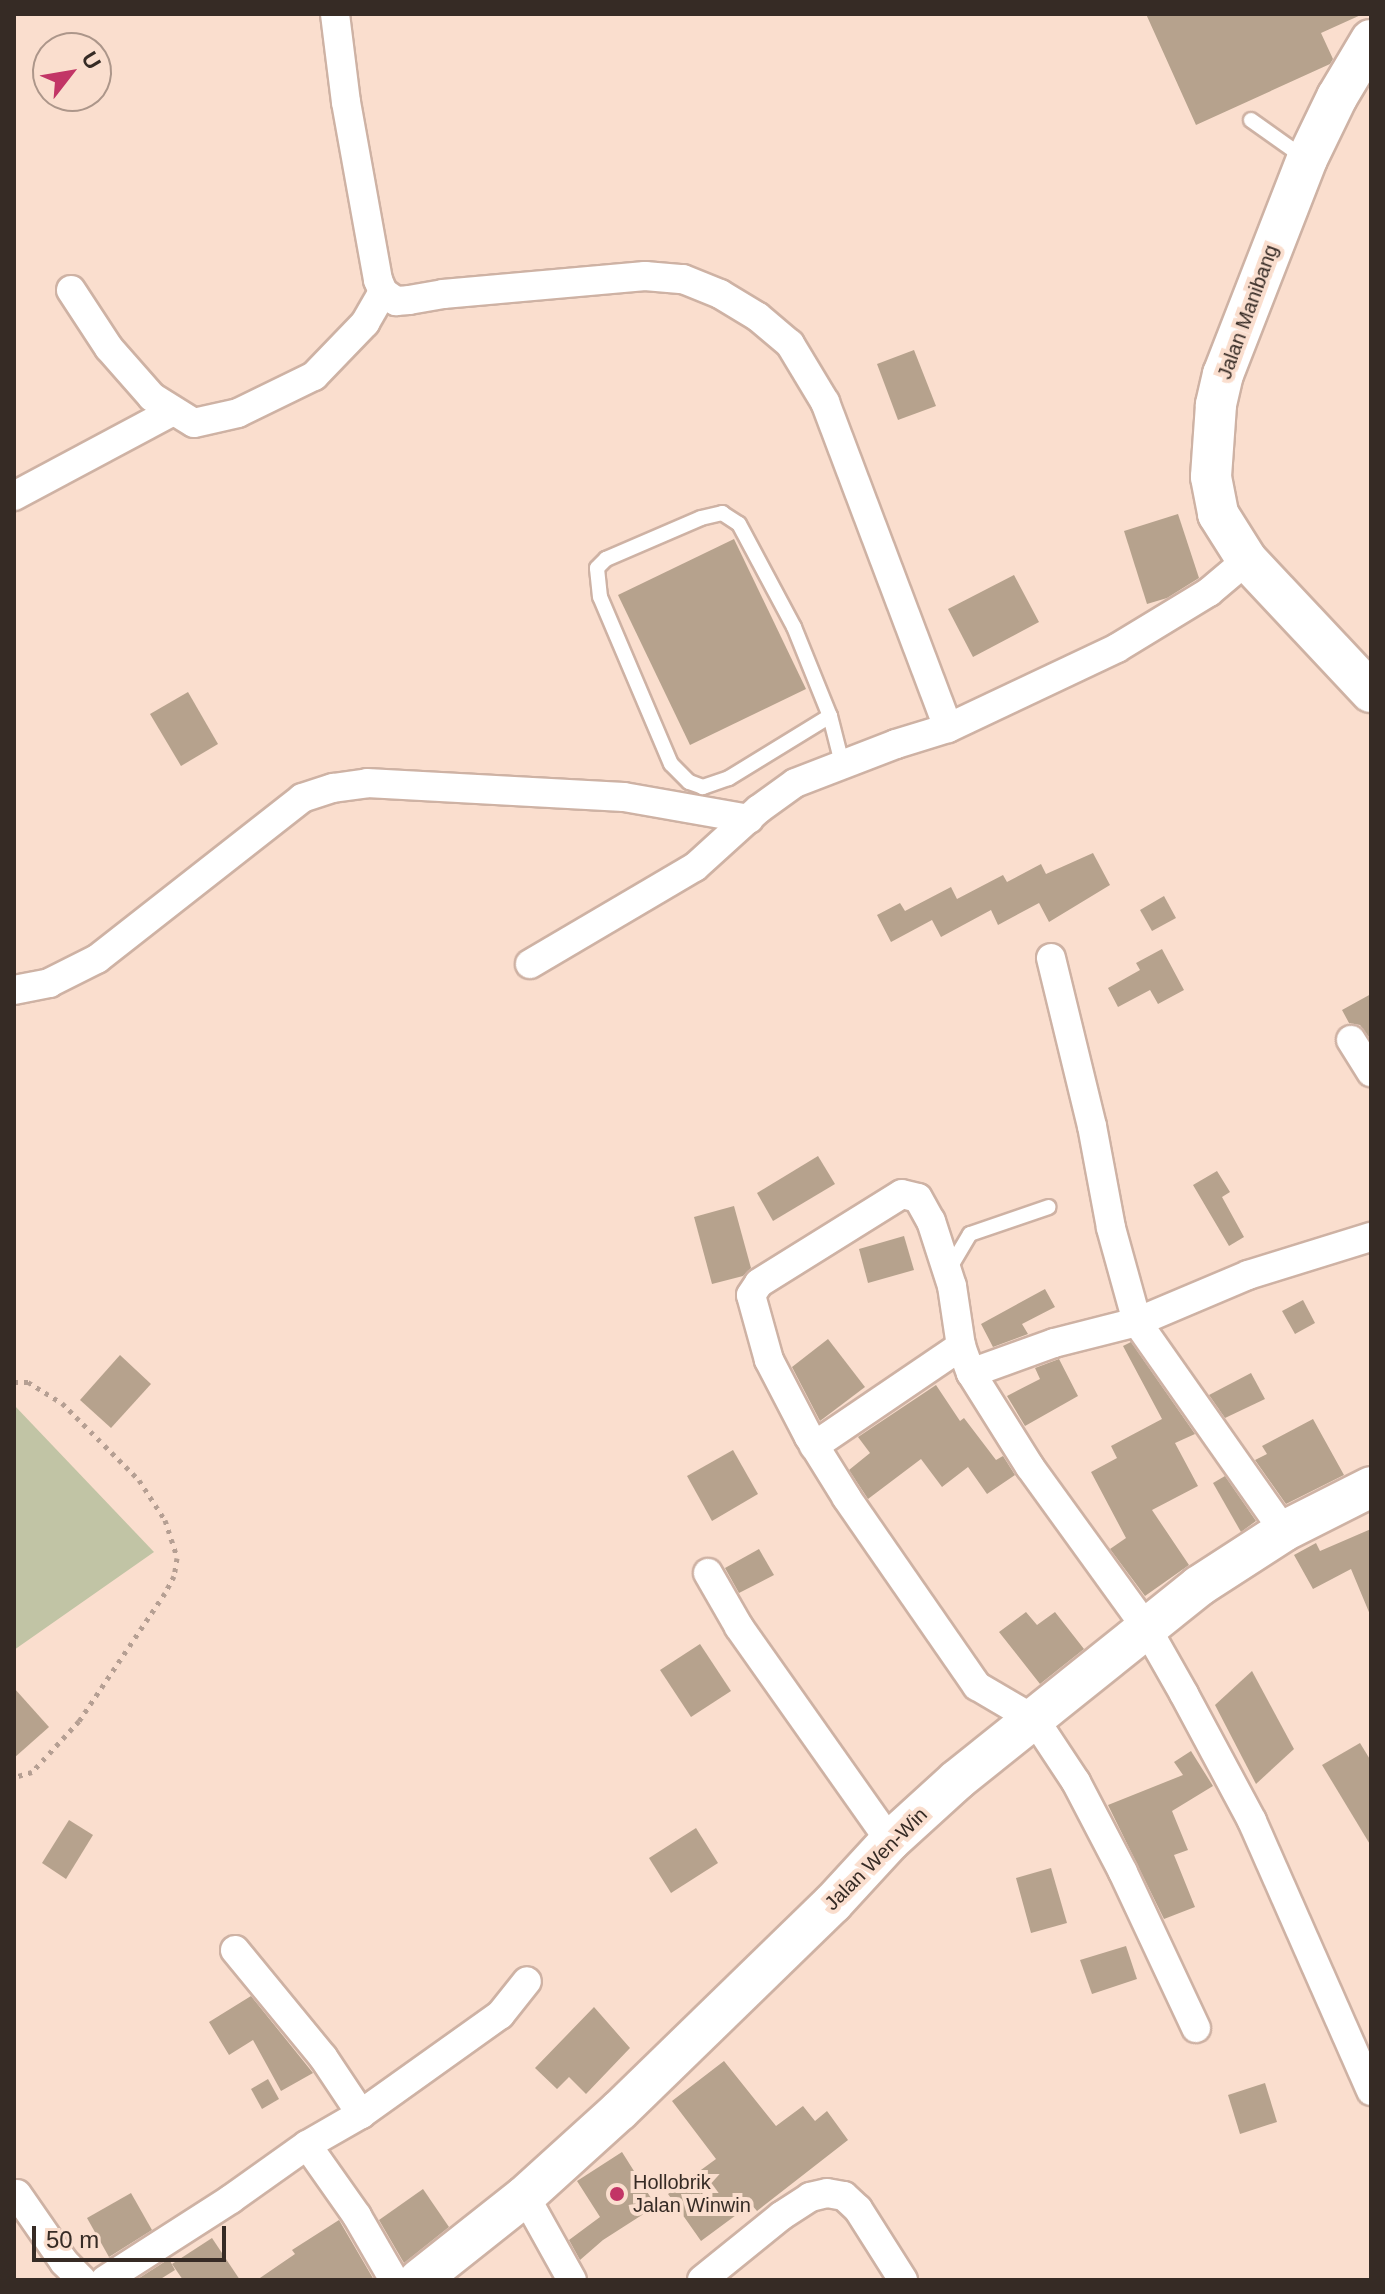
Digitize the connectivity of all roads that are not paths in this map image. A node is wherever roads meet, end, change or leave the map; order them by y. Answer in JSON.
{"nodes":[{"id":1,"x":335,"y":14,"type":"edge"},
{"id":2,"x":1371,"y":40,"type":"edge"},
{"id":3,"x":1251,"y":120,"type":"dead end"},
{"id":4,"x":1307,"y":159,"type":"junction"},
{"id":5,"x":71,"y":290,"type":"dead end"},
{"id":6,"x":383,"y":292,"type":"junction"},
{"id":7,"x":173,"y":411,"type":"junction"},
{"id":8,"x":14,"y":496,"type":"edge"},
{"id":9,"x":1247,"y":560,"type":"junction"},
{"id":10,"x":1371,"y":692,"type":"edge"},
{"id":11,"x":830,"y":716,"type":"junction"},
{"id":12,"x":948,"y":728,"type":"junction"},
{"id":13,"x":842,"y":763,"type":"junction"},
{"id":14,"x":749,"y":819,"type":"junction"},
{"id":15,"x":1051,"y":958,"type":"dead end"},
{"id":16,"x":530,"y":964,"type":"dead end"},
{"id":17,"x":14,"y":990,"type":"edge"},
{"id":18,"x":1351,"y":1040,"type":"dead end"},
{"id":19,"x":1371,"y":1072,"type":"edge"},
{"id":20,"x":1049,"y":1207,"type":"dead end"},
{"id":21,"x":1371,"y":1237,"type":"edge"},
{"id":22,"x":947,"y":1272,"type":"junction"},
{"id":23,"x":1137,"y":1322,"type":"junction"},
{"id":24,"x":961,"y":1346,"type":"junction"},
{"id":25,"x":971,"y":1373,"type":"junction"},
{"id":26,"x":814,"y":1446,"type":"junction"},
{"id":27,"x":1371,"y":1487,"type":"edge"},
{"id":28,"x":1284,"y":1531,"type":"junction"},
{"id":29,"x":708,"y":1573,"type":"dead end"},
{"id":30,"x":1146,"y":1627,"type":"junction"},
{"id":31,"x":1035,"y":1720,"type":"junction"},
{"id":32,"x":890,"y":1841,"type":"junction"},
{"id":33,"x":235,"y":1950,"type":"dead end"},
{"id":34,"x":527,"y":1981,"type":"dead end"},
{"id":35,"x":1196,"y":2028,"type":"dead end"},
{"id":36,"x":1371,"y":2091,"type":"edge"},
{"id":37,"x":361,"y":2114,"type":"junction"},
{"id":38,"x":307,"y":2145,"type":"junction"},
{"id":39,"x":17,"y":2194,"type":"dead end"},
{"id":40,"x":525,"y":2196,"type":"junction"},
{"id":41,"x":82,"y":2280,"type":"edge"},
{"id":42,"x":105,"y":2280,"type":"edge"},
{"id":43,"x":394,"y":2280,"type":"edge"},
{"id":44,"x":419,"y":2280,"type":"edge"},
{"id":45,"x":572,"y":2280,"type":"edge"},
{"id":46,"x":702,"y":2280,"type":"edge"},
{"id":47,"x":903,"y":2280,"type":"edge"}],
"edges":[{"from":1,"to":6,"type":"street"},
{"from":2,"to":4,"type":"street","name":"Jalan Manibang"},
{"from":3,"to":4,"type":"lane"},
{"from":4,"to":9,"type":"street","name":"Jalan Manibang"},
{"from":5,"to":7,"type":"street"},
{"from":6,"to":7,"type":"street"},
{"from":6,"to":12,"type":"street"},
{"from":7,"to":8,"type":"street"},
{"from":9,"to":10,"type":"street","name":"Jalan Manibang"},
{"from":9,"to":12,"type":"street"},
{"from":11,"to":11,"type":"lane"},
{"from":11,"to":13,"type":"lane"},
{"from":12,"to":13,"type":"street"},
{"from":13,"to":14,"type":"street"},
{"from":14,"to":16,"type":"street"},
{"from":14,"to":17,"type":"street"},
{"from":15,"to":23,"type":"street"},
{"from":18,"to":19,"type":"street"},
{"from":20,"to":22,"type":"lane"},
{"from":21,"to":23,"type":"street"},
{"from":22,"to":24,"type":"street"},
{"from":22,"to":26,"type":"street"},
{"from":23,"to":25,"type":"street"},
{"from":23,"to":28,"type":"street"},
{"from":24,"to":25,"type":"street"},
{"from":24,"to":26,"type":"street"},
{"from":25,"to":30,"type":"street"},
{"from":26,"to":31,"type":"street"},
{"from":27,"to":28,"type":"street","name":"Jalan Wen-Win"},
{"from":28,"to":30,"type":"street","name":"Jalan Wen-Win"},
{"from":29,"to":32,"type":"street"},
{"from":30,"to":31,"type":"street","name":"Jalan Wen-Win"},
{"from":30,"to":36,"type":"street"},
{"from":31,"to":32,"type":"street","name":"Jalan Wen-Win"},
{"from":31,"to":35,"type":"street"},
{"from":32,"to":40,"type":"street","name":"Jalan Wen-Win"},
{"from":33,"to":37,"type":"street"},
{"from":34,"to":37,"type":"street"},
{"from":37,"to":38,"type":"street"},
{"from":38,"to":42,"type":"street"},
{"from":38,"to":43,"type":"street"},
{"from":39,"to":41,"type":"street"},
{"from":40,"to":44,"type":"street","name":"Jalan Wen-Win"},
{"from":40,"to":45,"type":"street"},
{"from":46,"to":47,"type":"street"}]}
